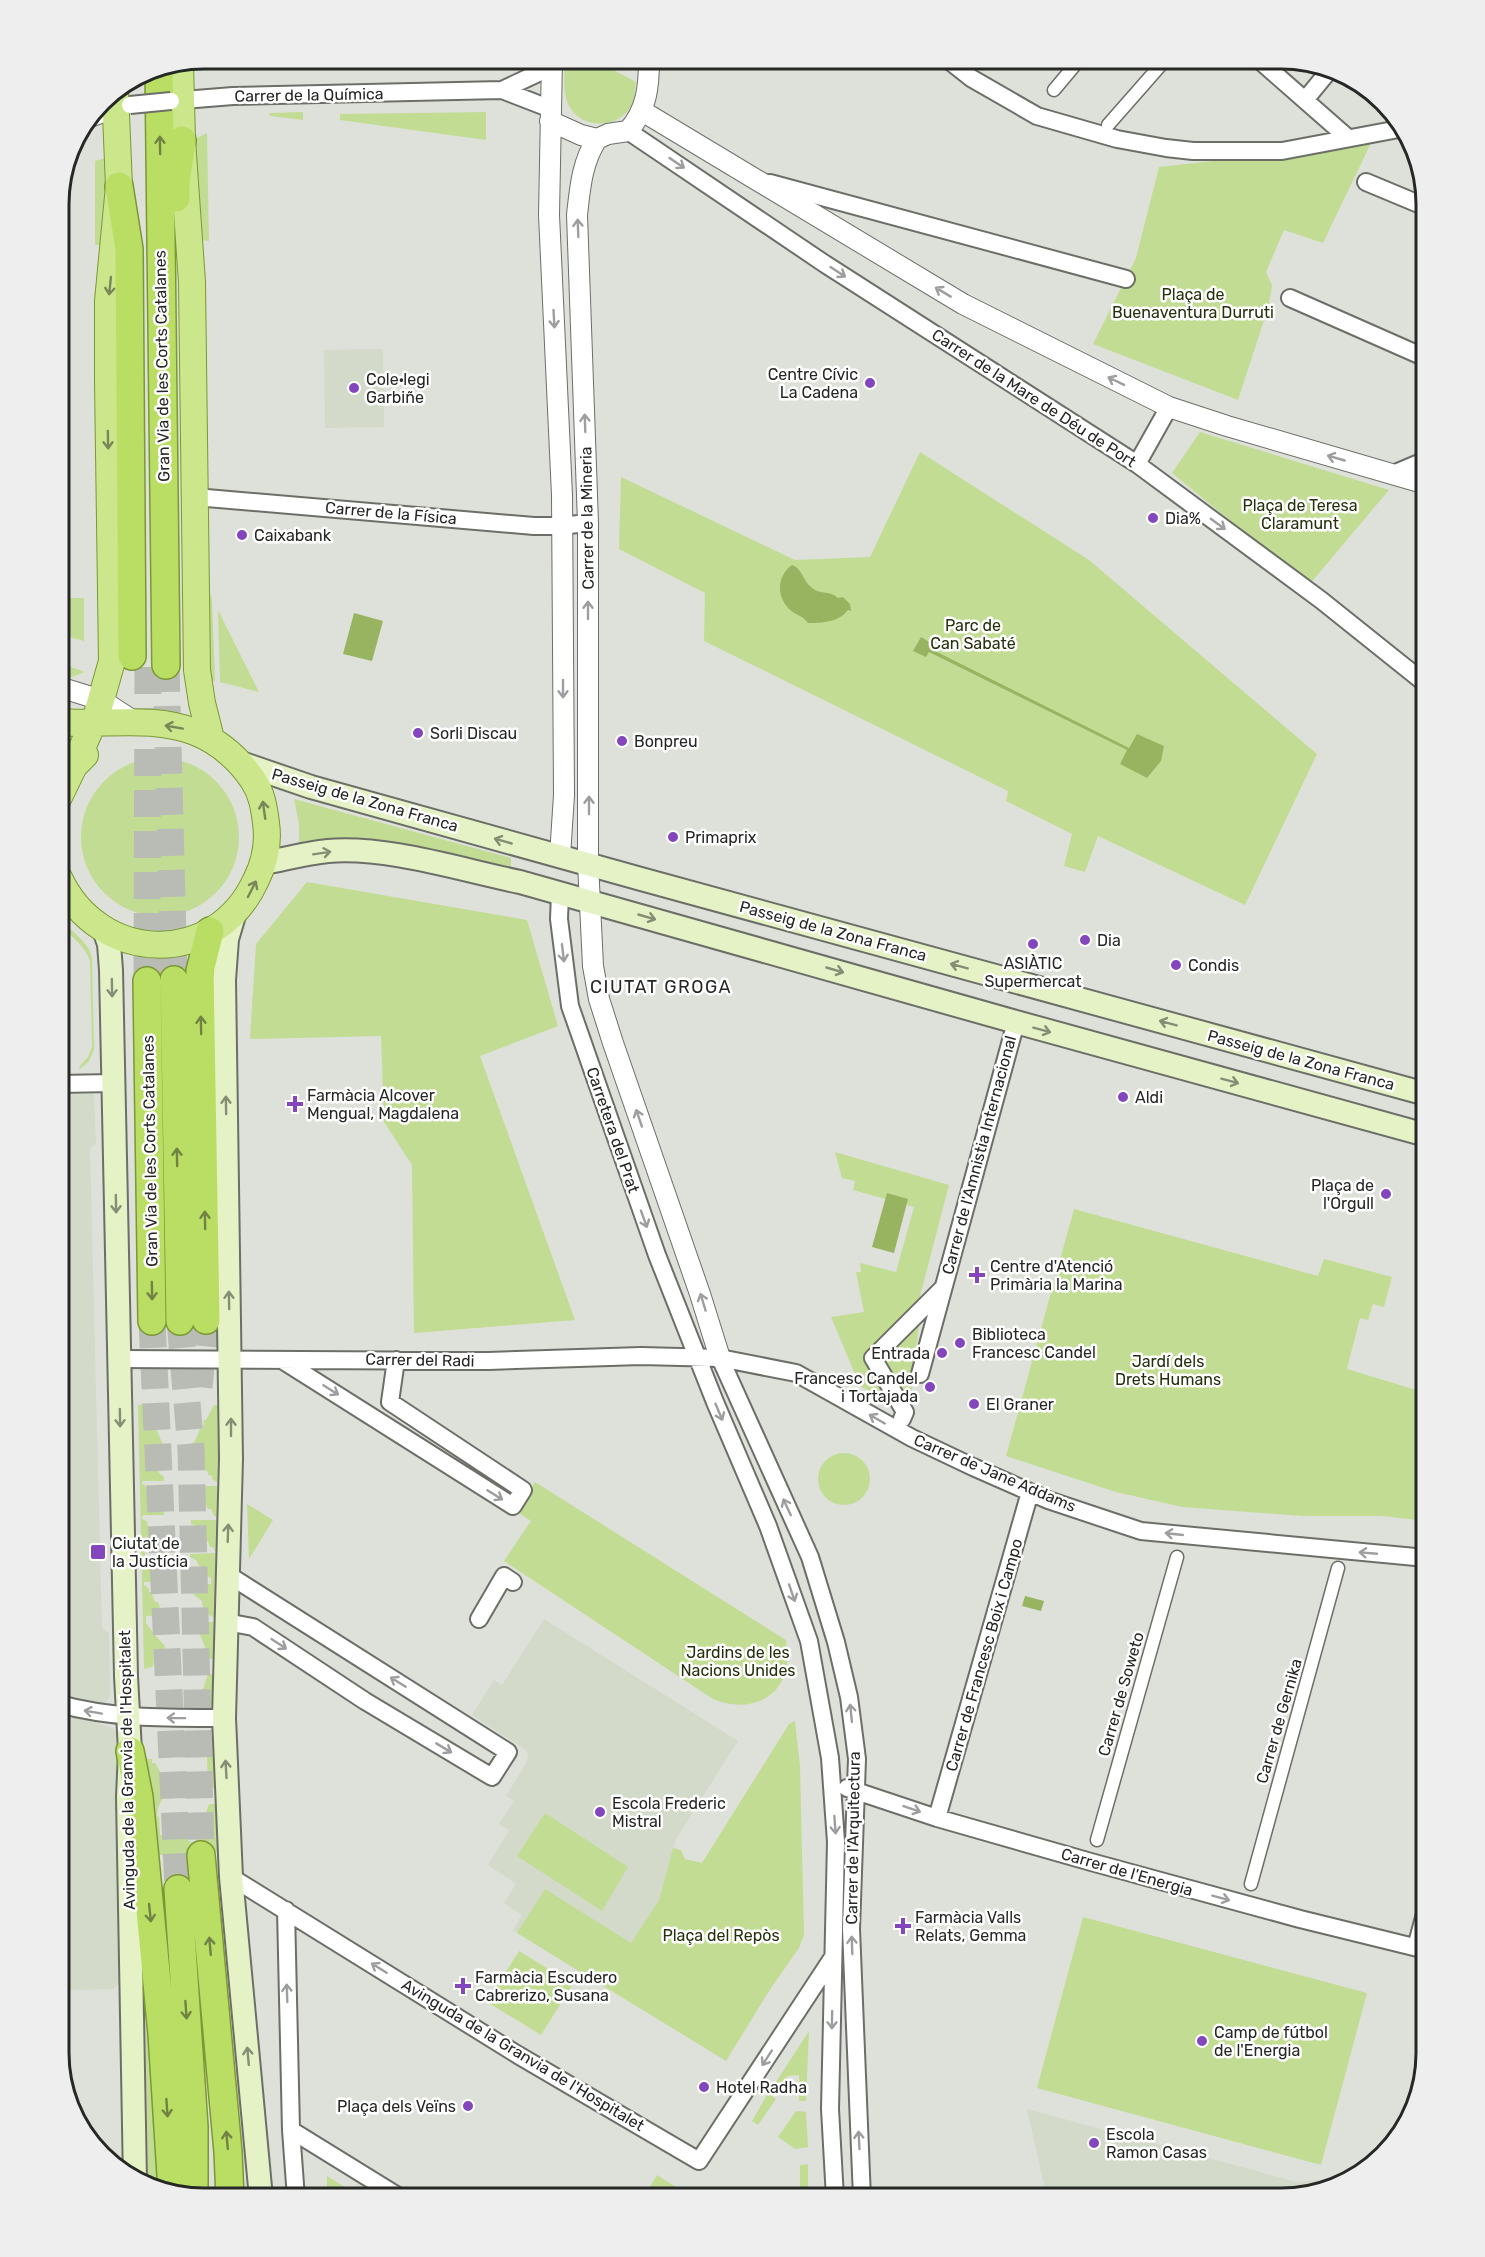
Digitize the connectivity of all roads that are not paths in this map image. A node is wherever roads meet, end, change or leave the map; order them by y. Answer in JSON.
{"nodes":[{"id":1,"x":541,"y":69,"type":"edge"},
{"id":2,"x":552,"y":69,"type":"edge"},
{"id":3,"x":649,"y":69,"type":"edge"},
{"id":4,"x":959,"y":69,"type":"edge"},
{"id":5,"x":1072,"y":69,"type":"edge"},
{"id":6,"x":1157,"y":69,"type":"edge"},
{"id":7,"x":1269,"y":69,"type":"edge"},
{"id":8,"x":179,"y":72,"type":"edge"},
{"id":9,"x":159,"y":76,"type":"edge"},
{"id":10,"x":1325,"y":76,"type":"edge"},
{"id":11,"x":140,"y":85,"type":"edge"},
{"id":12,"x":502,"y":90,"type":"junction"},
{"id":13,"x":1054,"y":90,"type":"dead end"},
{"id":14,"x":1305,"y":100,"type":"junction"},
{"id":15,"x":121,"y":101,"type":"edge"},
{"id":16,"x":176,"y":101,"type":"junction"},
{"id":17,"x":642,"y":111,"type":"junction"},
{"id":18,"x":550,"y":115,"type":"junction"},
{"id":19,"x":1108,"y":125,"type":"dead end"},
{"id":20,"x":1394,"y":130,"type":"edge"},
{"id":21,"x":628,"y":131,"type":"junction"},
{"id":22,"x":1348,"y":138,"type":"junction"},
{"id":23,"x":597,"y":139,"type":"junction"},
{"id":24,"x":182,"y":140,"type":"junction"},
{"id":25,"x":758,"y":180,"type":"junction"},
{"id":26,"x":1366,"y":182,"type":"dead end"},
{"id":27,"x":119,"y":186,"type":"junction"},
{"id":28,"x":1416,"y":203,"type":"edge"},
{"id":29,"x":1126,"y":279,"type":"dead end"},
{"id":30,"x":1290,"y":298,"type":"dead end"},
{"id":31,"x":1416,"y":354,"type":"edge"},
{"id":32,"x":1169,"y":406,"type":"junction"},
{"id":33,"x":1137,"y":464,"type":"junction"},
{"id":34,"x":1416,"y":464,"type":"edge"},
{"id":35,"x":1393,"y":474,"type":"junction"},
{"id":36,"x":1416,"y":481,"type":"edge"},
{"id":37,"x":195,"y":497,"type":"junction"},
{"id":38,"x":588,"y":523,"type":"junction"},
{"id":39,"x":562,"y":526,"type":"junction"},
{"id":40,"x":157,"y":663,"type":"junction"},
{"id":41,"x":1416,"y":676,"type":"edge"},
{"id":42,"x":69,"y":690,"type":"edge"},
{"id":43,"x":101,"y":700,"type":"junction"},
{"id":44,"x":135,"y":722,"type":"junction"},
{"id":45,"x":69,"y":723,"type":"edge"},
{"id":46,"x":92,"y":724,"type":"junction"},
{"id":47,"x":211,"y":739,"type":"junction"},
{"id":48,"x":241,"y":763,"type":"junction"},
{"id":49,"x":74,"y":766,"type":"junction"},
{"id":50,"x":69,"y":776,"type":"edge"},
{"id":51,"x":560,"y":856,"type":"junction"},
{"id":52,"x":264,"y":863,"type":"junction"},
{"id":53,"x":588,"y":863,"type":"junction"},
{"id":54,"x":560,"y":894,"type":"junction"},
{"id":55,"x":69,"y":897,"type":"edge"},
{"id":56,"x":591,"y":902,"type":"junction"},
{"id":57,"x":235,"y":912,"type":"junction"},
{"id":58,"x":105,"y":930,"type":"junction"},
{"id":59,"x":210,"y":931,"type":"junction"},
{"id":60,"x":1016,"y":1022,"type":"junction"},
{"id":61,"x":113,"y":1083,"type":"junction"},
{"id":62,"x":69,"y":1084,"type":"edge"},
{"id":63,"x":1416,"y":1091,"type":"edge"},
{"id":64,"x":1416,"y":1132,"type":"edge"},
{"id":65,"x":942,"y":1288,"type":"junction"},
{"id":66,"x":152,"y":1321,"type":"tunnel mouth"},
{"id":67,"x":698,"y":1358,"type":"junction"},
{"id":68,"x":720,"y":1358,"type":"junction"},
{"id":69,"x":119,"y":1359,"type":"junction"},
{"id":70,"x":231,"y":1359,"type":"junction"},
{"id":71,"x":281,"y":1360,"type":"junction"},
{"id":72,"x":396,"y":1360,"type":"junction"},
{"id":73,"x":920,"y":1374,"type":"dead end"},
{"id":74,"x":902,"y":1419,"type":"dead end"},
{"id":75,"x":1030,"y":1492,"type":"junction"},
{"id":76,"x":1177,"y":1557,"type":"dead end"},
{"id":77,"x":1416,"y":1557,"type":"edge"},
{"id":78,"x":1338,"y":1568,"type":"dead end"},
{"id":79,"x":227,"y":1574,"type":"junction"},
{"id":80,"x":513,"y":1582,"type":"dead end"},
{"id":81,"x":479,"y":1619,"type":"dead end"},
{"id":82,"x":226,"y":1622,"type":"junction"},
{"id":83,"x":69,"y":1707,"type":"edge"},
{"id":84,"x":128,"y":1716,"type":"junction"},
{"id":85,"x":224,"y":1718,"type":"junction"},
{"id":86,"x":130,"y":1751,"type":"junction"},
{"id":87,"x":832,"y":1781,"type":"junction"},
{"id":88,"x":856,"y":1792,"type":"junction"},
{"id":89,"x":937,"y":1818,"type":"junction"},
{"id":90,"x":1097,"y":1840,"type":"dead end"},
{"id":91,"x":201,"y":1855,"type":"tunnel mouth"},
{"id":92,"x":231,"y":1877,"type":"junction"},
{"id":93,"x":1251,"y":1884,"type":"dead end"},
{"id":94,"x":178,"y":1889,"type":"tunnel mouth"},
{"id":95,"x":286,"y":1910,"type":"junction"},
{"id":96,"x":1416,"y":1948,"type":"edge"},
{"id":97,"x":833,"y":1956,"type":"junction"},
{"id":98,"x":291,"y":2130,"type":"junction"},
{"id":99,"x":135,"y":2169,"type":"edge"},
{"id":100,"x":171,"y":2184,"type":"edge"},
{"id":101,"x":194,"y":2188,"type":"edge"},
{"id":102,"x":230,"y":2188,"type":"edge"},
{"id":103,"x":260,"y":2188,"type":"edge"},
{"id":104,"x":295,"y":2188,"type":"edge"},
{"id":105,"x":385,"y":2188,"type":"edge"},
{"id":106,"x":834,"y":2188,"type":"edge"},
{"id":107,"x":862,"y":2188,"type":"edge"}],
"edges":[{"from":1,"to":12,"type":"street","name":"Carrer de la Química"},
{"from":2,"to":18,"type":"street","name":"Carrer de la Mineria"},
{"from":3,"to":17,"type":"street"},
{"from":4,"to":22,"type":"street"},
{"from":5,"to":13,"type":"street"},
{"from":6,"to":19,"type":"street"},
{"from":7,"to":14,"type":"street"},
{"from":8,"to":16,"type":"main road"},
{"from":40,"to":9,"type":"highway","name":"Gran Via de les Corts Catalanes","one_way":true},
{"from":10,"to":14,"type":"street"},
{"from":11,"to":40,"type":"highway","name":"Gran Via de les Corts Catalanes"},
{"from":12,"to":16,"type":"street","name":"Carrer de la Química"},
{"from":12,"to":18,"type":"street","name":"Carrer de la Química"},
{"from":14,"to":22,"type":"street"},
{"from":15,"to":16,"type":"street","name":"Carrer de la Química","bridge":true},
{"from":15,"to":27,"type":"main road"},
{"from":16,"to":24,"type":"main road"},
{"from":17,"to":21,"type":"street"},
{"from":17,"to":25,"type":"street"},
{"from":18,"to":23,"type":"street"},
{"from":18,"to":39,"type":"street","name":"Carrer de la Mineria","one_way":true},
{"from":20,"to":22,"type":"street"},
{"from":21,"to":23,"type":"street"},
{"from":21,"to":33,"type":"street","name":"Carrer de la Mare de Déu de Port","one_way":true},
{"from":38,"to":23,"type":"street","name":"Carrer de la Mineria","one_way":true},
{"from":24,"to":37,"type":"main road"},
{"from":24,"to":40,"type":"highway"},
{"from":25,"to":29,"type":"street"},
{"from":32,"to":25,"type":"street","one_way":true},
{"from":26,"to":28,"type":"street"},
{"from":27,"to":40,"type":"highway"},
{"from":27,"to":43,"type":"main road","one_way":true},
{"from":30,"to":31,"type":"street"},
{"from":32,"to":33,"type":"street"},
{"from":35,"to":32,"type":"street","one_way":true},
{"from":33,"to":41,"type":"street","name":"Carrer de la Mare de Déu de Port","one_way":true},
{"from":34,"to":35,"type":"street"},
{"from":35,"to":36,"type":"street"},
{"from":37,"to":39,"type":"street","name":"Carrer de la Física"},
{"from":37,"to":47,"type":"main road"},
{"from":38,"to":39,"type":"street","name":"Carrer de la Física"},
{"from":53,"to":38,"type":"street","name":"Carrer de la Mineria","one_way":true},
{"from":39,"to":51,"type":"street","name":"Carrer de la Mineria","one_way":true},
{"from":42,"to":43,"type":"street"},
{"from":43,"to":44,"type":"street"},
{"from":43,"to":46,"type":"main road"},
{"from":44,"to":46,"type":"main road"},
{"from":47,"to":44,"type":"main road","one_way":true},
{"from":44,"to":49,"type":"main road"},
{"from":45,"to":46,"type":"main road"},
{"from":46,"to":49,"type":"main road"},
{"from":47,"to":48,"type":"main road"},
{"from":51,"to":48,"type":"main road","name":"Passeig de la Zona Franca","one_way":true},
{"from":52,"to":48,"type":"main road","one_way":true},
{"from":49,"to":50,"type":"main road"},
{"from":51,"to":53,"type":"main road","name":"Passeig de la Zona Franca"},
{"from":51,"to":54,"type":"main road"},
{"from":52,"to":54,"type":"main road","one_way":true},
{"from":57,"to":52,"type":"main road","one_way":true},
{"from":53,"to":56,"type":"street","name":"Carrer de la Mineria"},
{"from":63,"to":53,"type":"main road","name":"Passeig de la Zona Franca","one_way":true},
{"from":54,"to":56,"type":"main road"},
{"from":54,"to":67,"type":"street","name":"Carretera del Prat","one_way":true},
{"from":55,"to":58,"type":"main road"},
{"from":56,"to":60,"type":"main road","one_way":true},
{"from":68,"to":56,"type":"street","name":"Carretera del Prat","one_way":true},
{"from":57,"to":59,"type":"main road"},
{"from":70,"to":57,"type":"main road","one_way":true},
{"from":58,"to":59,"type":"main road"},
{"from":58,"to":61,"type":"main road","name":"Avinguda de la Granvia de l'Hospitalet","one_way":true},
{"from":59,"to":66,"type":"highway","name":"Gran Via de les Corts Catalanes","one_way":true},
{"from":60,"to":64,"type":"main road","one_way":true},
{"from":60,"to":65,"type":"street","name":"Carrer de l'Amnistia Internacional"},
{"from":61,"to":62,"type":"street"},
{"from":61,"to":69,"type":"main road","name":"Avinguda de la Granvia de l'Hospitalet","one_way":true},
{"from":65,"to":73,"type":"street","name":"Carrer de l'Amnistia Internacional"},
{"from":65,"to":74,"type":"street","name":"Carrer de l'Amnistia Internacional"},
{"from":67,"to":68,"type":"street","name":"Carrer del Radi"},
{"from":67,"to":72,"type":"street","name":"Carrer del Radi"},
{"from":67,"to":87,"type":"street","name":"Carrer de l'Arquitectura","one_way":true},
{"from":75,"to":68,"type":"street","name":"Carrer de Jane Addams","one_way":true},
{"from":88,"to":68,"type":"street","name":"Carrer de l'Arquitectura","one_way":true},
{"from":69,"to":70,"type":"street","name":"Carrer del Radi"},
{"from":69,"to":84,"type":"main road","name":"Avinguda de la Granvia de l'Hospitalet","one_way":true},
{"from":70,"to":71,"type":"street","name":"Carrer del Radi"},
{"from":79,"to":70,"type":"main road","one_way":true},
{"from":71,"to":72,"type":"street","name":"Carrer del Radi"},
{"from":71,"to":72,"type":"street","one_way":true},
{"from":77,"to":75,"type":"street","name":"Carrer de Jane Addams","one_way":true},
{"from":75,"to":89,"type":"street","name":"Carrer de Francesc Boix i Campo"},
{"from":76,"to":90,"type":"street","name":"Carrer de Soweto"},
{"from":78,"to":93,"type":"street","name":"Carrer de Gernika"},
{"from":79,"to":82,"type":"main road"},
{"from":82,"to":79,"type":"street","one_way":true},
{"from":80,"to":81,"type":"street"},
{"from":82,"to":85,"type":"main road"},
{"from":84,"to":83,"type":"street","one_way":true},
{"from":85,"to":84,"type":"street","one_way":true},
{"from":84,"to":86,"type":"main road","name":"Avinguda de la Granvia de l'Hospitalet"},
{"from":92,"to":85,"type":"main road","one_way":true},
{"from":86,"to":99,"type":"main road","name":"Avinguda de la Granvia de l'Hospitalet"},
{"from":86,"to":100,"type":"highway","one_way":true},
{"from":87,"to":88,"type":"street","name":"Carrer de l'Energia"},
{"from":87,"to":97,"type":"street","name":"Carrer de l'Arquitectura","one_way":true},
{"from":88,"to":89,"type":"street","name":"Carrer de l'Energia","one_way":true},
{"from":107,"to":88,"type":"street","name":"Carrer de l'Arquitectura","one_way":true},
{"from":89,"to":96,"type":"street","name":"Carrer de l'Energia","one_way":true},
{"from":102,"to":91,"type":"highway","one_way":true},
{"from":92,"to":95,"type":"street","name":"Avinguda de la Granvia de l'Hospitalet"},
{"from":103,"to":92,"type":"main road","one_way":true},
{"from":94,"to":101,"type":"highway","one_way":true},
{"from":97,"to":95,"type":"street","name":"Avinguda de la Granvia de l'Hospitalet","one_way":true},
{"from":98,"to":95,"type":"street","one_way":true},
{"from":97,"to":106,"type":"street","name":"Carrer de l'Arquitectura","one_way":true},
{"from":98,"to":104,"type":"street"},
{"from":98,"to":105,"type":"street"}]}
